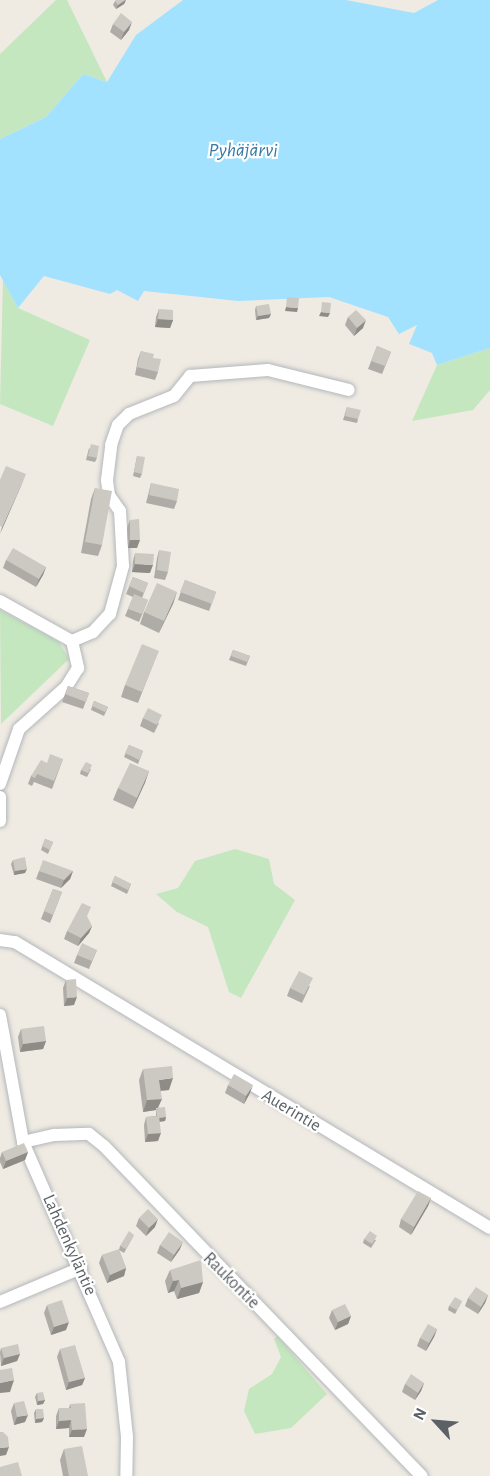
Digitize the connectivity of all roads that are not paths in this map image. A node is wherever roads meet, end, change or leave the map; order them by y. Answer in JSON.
{"nodes":[{"id":1,"x":349,"y":390,"type":"dead end"},
{"id":2,"x":0,"y":601,"type":"edge"},
{"id":3,"x":72,"y":641,"type":"junction"},
{"id":4,"x":0,"y":784,"type":"edge"},
{"id":5,"x":0,"y":797,"type":"edge"},
{"id":6,"x":0,"y":821,"type":"edge"},
{"id":7,"x":0,"y":940,"type":"edge"},
{"id":8,"x":0,"y":1015,"type":"edge"},
{"id":9,"x":23,"y":1142,"type":"junction"},
{"id":10,"x":490,"y":1228,"type":"edge"},
{"id":11,"x":81,"y":1268,"type":"junction"},
{"id":12,"x":0,"y":1302,"type":"edge"},
{"id":13,"x":126,"y":1476,"type":"edge"},
{"id":14,"x":422,"y":1476,"type":"edge"}],
"edges":[{"from":1,"to":3,"type":"street"},
{"from":2,"to":3,"type":"street"},
{"from":3,"to":4,"type":"street"},
{"from":5,"to":6,"type":"street"},
{"from":7,"to":10,"type":"street","name":"Auerintie"},
{"from":8,"to":9,"type":"street","name":"Lahdenkyläntie"},
{"from":9,"to":11,"type":"street","name":"Lahdenkyläntie"},
{"from":9,"to":14,"type":"street","name":"Raukontie"},
{"from":11,"to":12,"type":"street"},
{"from":11,"to":13,"type":"street","name":"Lahdenkyläntie"}]}
